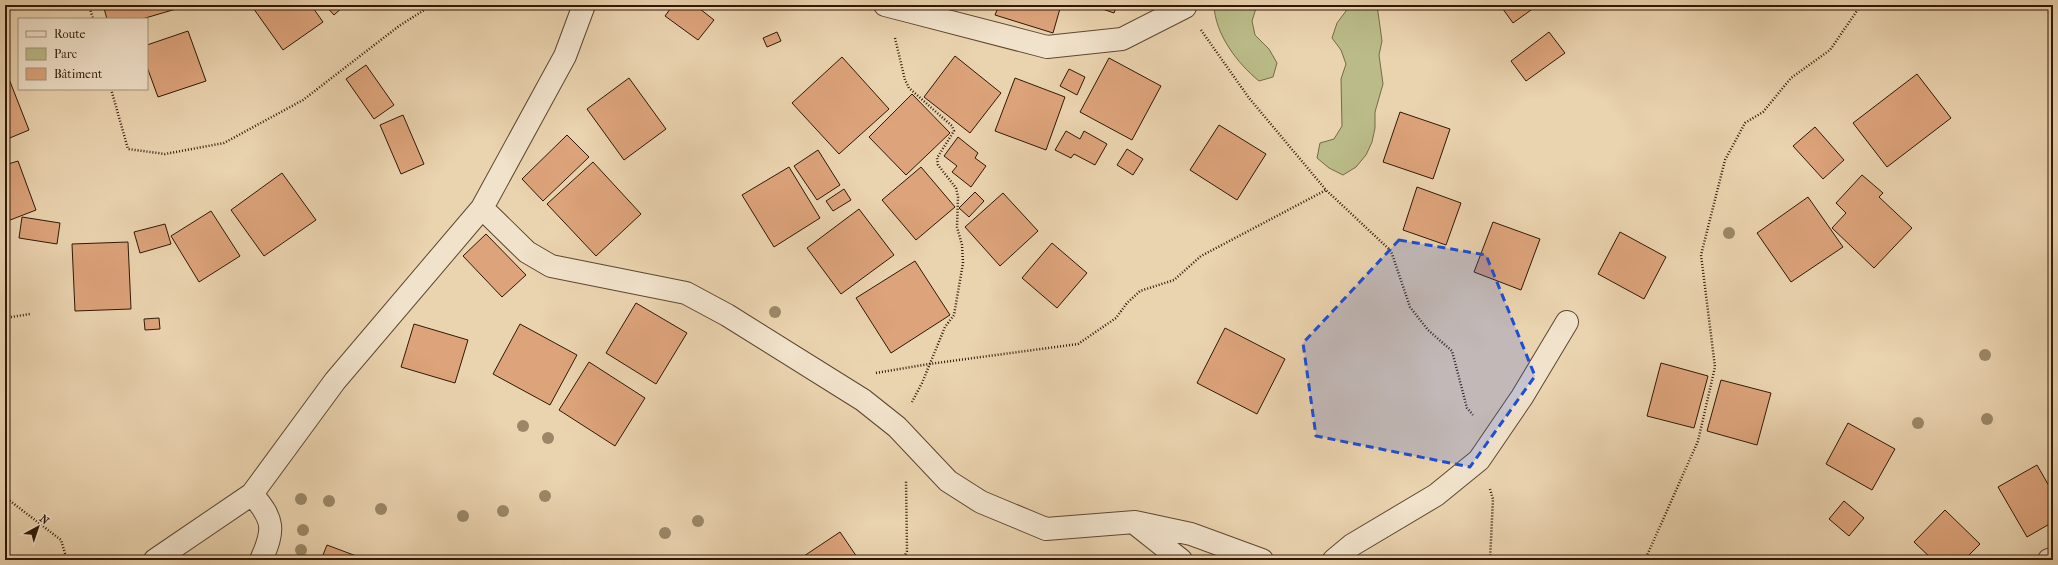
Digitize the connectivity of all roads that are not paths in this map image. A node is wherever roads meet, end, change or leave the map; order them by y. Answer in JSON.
{"nodes":[{"id":1,"x":584,"y":5,"type":"edge"},
{"id":2,"x":887,"y":6,"type":"edge"},
{"id":3,"x":1186,"y":7,"type":"road end"},
{"id":4,"x":482,"y":208,"type":"junction"},
{"id":5,"x":1567,"y":322,"type":"dead end"},
{"id":6,"x":252,"y":494,"type":"junction"},
{"id":7,"x":1135,"y":522,"type":"junction"},
{"id":8,"x":2053,"y":559,"type":"edge"},
{"id":9,"x":155,"y":560,"type":"edge"},
{"id":10,"x":262,"y":560,"type":"edge"},
{"id":11,"x":1181,"y":560,"type":"edge"},
{"id":12,"x":1262,"y":560,"type":"edge"},
{"id":13,"x":1334,"y":560,"type":"edge"},
{"id":14,"x":2049,"y":560,"type":"edge"}],
"edges":[{"from":1,"to":4,"type":"street"},
{"from":2,"to":3,"type":"street"},
{"from":4,"to":6,"type":"street"},
{"from":4,"to":7,"type":"street"},
{"from":5,"to":13,"type":"street"},
{"from":6,"to":9,"type":"street"},
{"from":6,"to":10,"type":"street"},
{"from":7,"to":11,"type":"street"},
{"from":7,"to":12,"type":"street"},
{"from":8,"to":14,"type":"street"}]}
